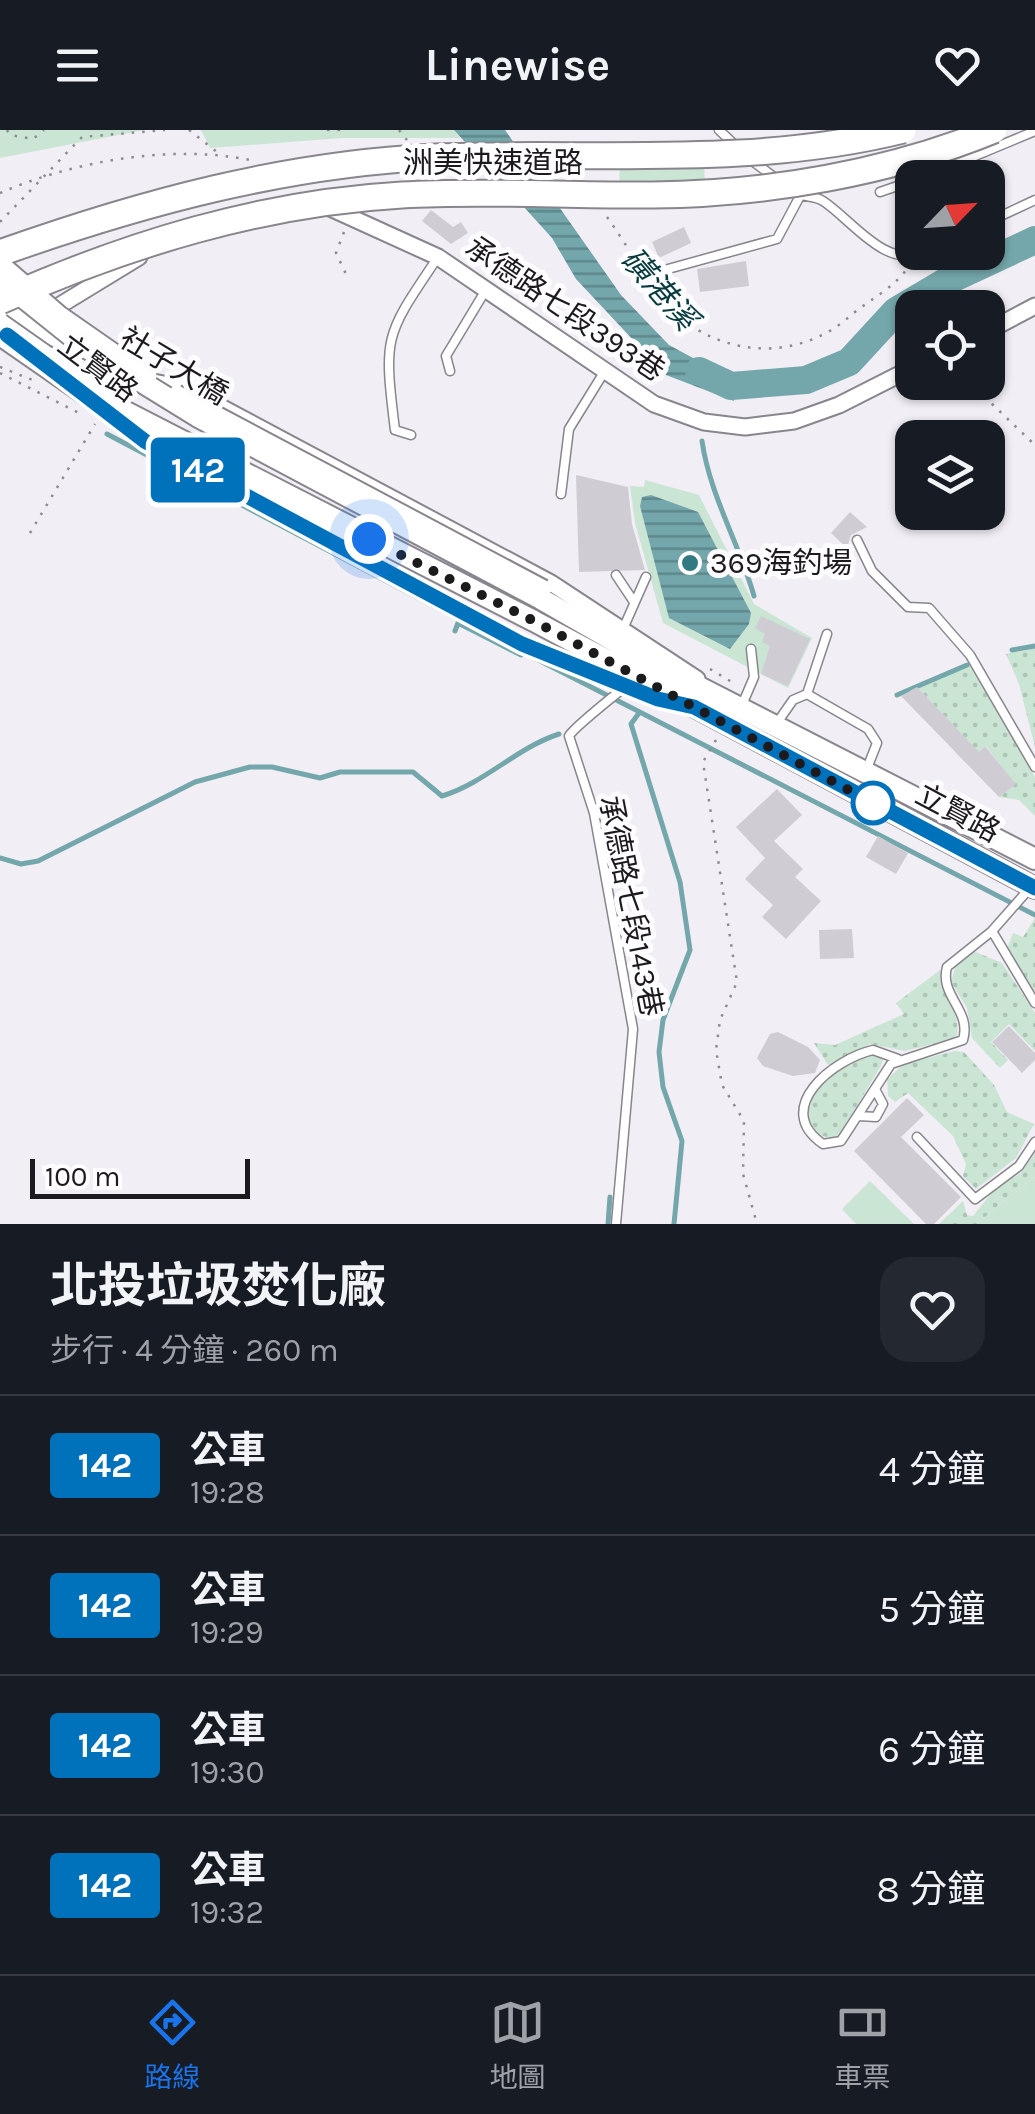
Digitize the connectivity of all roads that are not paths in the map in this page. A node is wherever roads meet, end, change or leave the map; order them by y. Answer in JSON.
{"nodes":[{"id":1,"x":720,"y":130,"type":"edge"},
{"id":2,"x":904,"y":130,"type":"edge"},
{"id":3,"x":994,"y":130,"type":"edge"},
{"id":4,"x":1035,"y":132,"type":"edge"},
{"id":5,"x":966,"y":160,"type":"edge"},
{"id":6,"x":895,"y":186,"type":"edge"},
{"id":7,"x":880,"y":192,"type":"dead end"},
{"id":8,"x":800,"y":196,"type":"junction"},
{"id":9,"x":1035,"y":200,"type":"edge"},
{"id":10,"x":1005,"y":214,"type":"edge"},
{"id":11,"x":0,"y":253,"type":"edge"},
{"id":12,"x":895,"y":253,"type":"edge"},
{"id":13,"x":438,"y":257,"type":"junction"},
{"id":14,"x":0,"y":262,"type":"edge"},
{"id":15,"x":668,"y":269,"type":"dead end"},
{"id":16,"x":0,"y":279,"type":"edge"},
{"id":17,"x":487,"y":288,"type":"junction"},
{"id":18,"x":0,"y":301,"type":"edge"},
{"id":19,"x":1035,"y":306,"type":"edge"},
{"id":20,"x":1005,"y":321,"type":"edge"},
{"id":21,"x":6,"y":328,"type":"edge"},
{"id":22,"x":606,"y":368,"type":"junction"},
{"id":23,"x":450,"y":371,"type":"dead end"},
{"id":24,"x":895,"y":376,"type":"edge"},
{"id":25,"x":128,"y":377,"type":"junction"},
{"id":26,"x":104,"y":410,"type":"junction"},
{"id":27,"x":412,"y":435,"type":"dead end"},
{"id":28,"x":561,"y":494,"type":"dead end"},
{"id":29,"x":856,"y":540,"type":"dead end"},
{"id":30,"x":616,"y":575,"type":"dead end"},
{"id":31,"x":646,"y":577,"type":"dead end"},
{"id":32,"x":543,"y":593,"type":"junction"},
{"id":33,"x":634,"y":602,"type":"junction"},
{"id":34,"x":532,"y":620,"type":"joint"},
{"id":35,"x":617,"y":633,"type":"junction"},
{"id":36,"x":828,"y":634,"type":"dead end"},
{"id":37,"x":751,"y":649,"type":"dead end"},
{"id":38,"x":626,"y":686,"type":"junction"},
{"id":39,"x":807,"y":694,"type":"junction"},
{"id":40,"x":742,"y":705,"type":"junction"},
{"id":41,"x":694,"y":707,"type":"junction"},
{"id":42,"x":776,"y":724,"type":"junction"},
{"id":43,"x":1035,"y":767,"type":"edge"},
{"id":44,"x":860,"y":768,"type":"junction"},
{"id":45,"x":843,"y":787,"type":"junction"},
{"id":46,"x":1035,"y":860,"type":"edge"},
{"id":47,"x":1033,"y":887,"type":"edge"},
{"id":48,"x":992,"y":931,"type":"junction"},
{"id":49,"x":1035,"y":1003,"type":"edge"},
{"id":50,"x":898,"y":1059,"type":"junction"},
{"id":51,"x":876,"y":1091,"type":"junction"},
{"id":52,"x":859,"y":1116,"type":"junction"},
{"id":53,"x":917,"y":1137,"type":"dead end"},
{"id":54,"x":1035,"y":1142,"type":"edge"},
{"id":55,"x":616,"y":1224,"type":"edge"}],
"edges":[{"from":1,"to":8,"type":"lane"},
{"from":2,"to":11,"type":"highway","name":"洲美快速道路","bridge":true},
{"from":3,"to":18,"type":"highway","name":"洲美快速道路","bridge":true},
{"from":4,"to":5,"type":"lane"},
{"from":6,"to":7,"type":"lane"},
{"from":8,"to":12,"type":"lane"},
{"from":8,"to":15,"type":"lane"},
{"from":9,"to":10,"type":"lane"},
{"from":13,"to":17,"type":"street","name":"承德路七段393巷"},
{"from":13,"to":21,"type":"street","name":"承德路七段393巷"},
{"from":13,"to":27,"type":"lane"},
{"from":14,"to":32,"type":"street","bridge":true},
{"from":16,"to":32,"type":"street","name":"社子大橋","bridge":true},
{"from":17,"to":22,"type":"street","name":"承德路七段393巷"},
{"from":17,"to":23,"type":"lane"},
{"from":19,"to":20,"type":"street"},
{"from":21,"to":25,"type":"street","name":"立賢路"},
{"from":21,"to":26,"type":"street","name":"立賢路"},
{"from":21,"to":34,"type":"street","name":"社子大橋","bridge":true},
{"from":22,"to":24,"type":"street","name":"承德路七段393巷"},
{"from":22,"to":28,"type":"lane"},
{"from":25,"to":26,"type":"street"},
{"from":25,"to":35,"type":"street","name":"立賢路"},
{"from":26,"to":38,"type":"street","name":"立賢路"},
{"from":29,"to":43,"type":"lane"},
{"from":30,"to":33,"type":"lane"},
{"from":31,"to":33,"type":"lane"},
{"from":32,"to":35,"type":"street","name":"立賢路"},
{"from":33,"to":35,"type":"lane"},
{"from":34,"to":41,"type":"street","name":"立賢路"},
{"from":35,"to":40,"type":"street","name":"立賢路"},
{"from":36,"to":39,"type":"lane"},
{"from":37,"to":40,"type":"lane"},
{"from":38,"to":41,"type":"street","name":"立賢路"},
{"from":38,"to":55,"type":"lane","name":"承德路七段143巷"},
{"from":39,"to":42,"type":"lane"},
{"from":39,"to":44,"type":"lane"},
{"from":40,"to":42,"type":"street","name":"立賢路"},
{"from":41,"to":45,"type":"street","name":"立賢路"},
{"from":42,"to":44,"type":"street","name":"立賢路"},
{"from":44,"to":45,"type":"street"},
{"from":44,"to":46,"type":"street","name":"立賢路"},
{"from":45,"to":47,"type":"street","name":"立賢路"},
{"from":47,"to":48,"type":"lane"},
{"from":48,"to":49,"type":"lane"},
{"from":48,"to":50,"type":"lane"},
{"from":50,"to":51,"type":"lane"},
{"from":50,"to":52,"type":"lane"},
{"from":51,"to":52,"type":"lane"},
{"from":51,"to":52,"type":"lane"},
{"from":53,"to":54,"type":"lane"}]}
